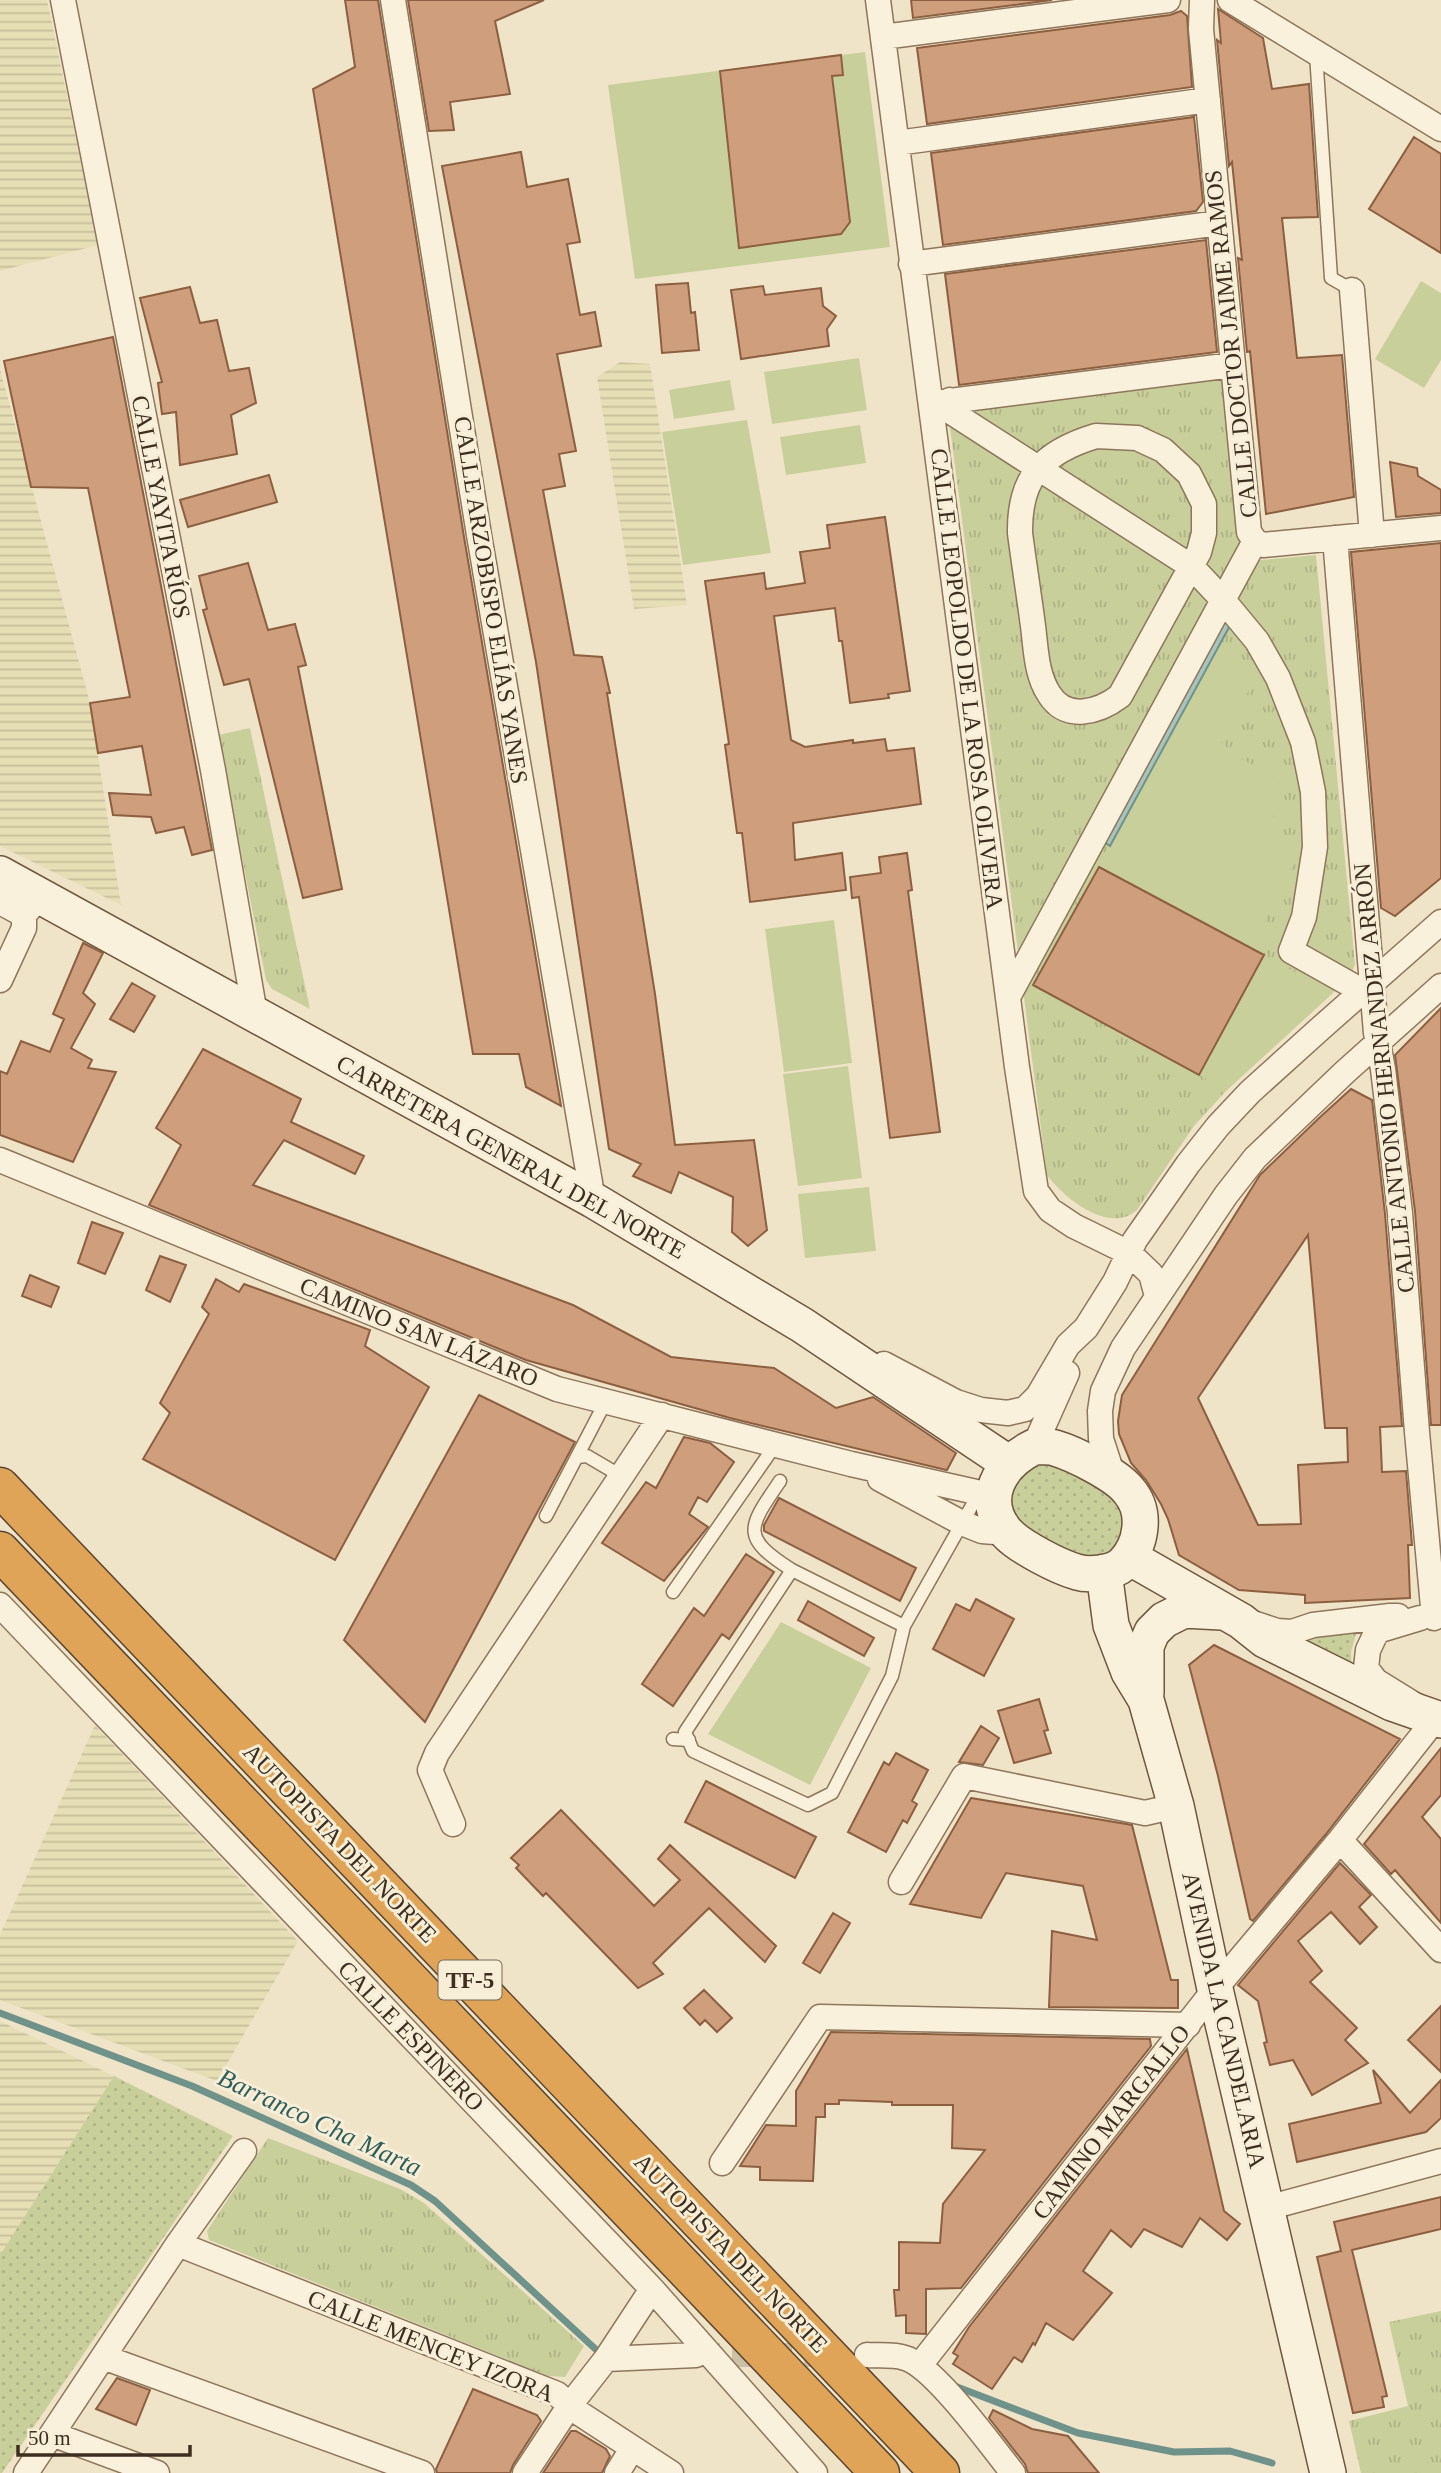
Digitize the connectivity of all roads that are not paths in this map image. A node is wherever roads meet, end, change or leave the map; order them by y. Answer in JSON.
{"nodes":[{"id":1,"x":63,"y":0,"type":"edge"},
{"id":2,"x":393,"y":0,"type":"edge"},
{"id":3,"x":878,"y":0,"type":"edge"},
{"id":4,"x":1168,"y":0,"type":"edge"},
{"id":5,"x":1202,"y":0,"type":"edge"},
{"id":6,"x":1230,"y":0,"type":"edge"},
{"id":7,"x":883,"y":37,"type":"junction"},
{"id":8,"x":1316,"y":54,"type":"junction"},
{"id":9,"x":1208,"y":100,"type":"junction"},
{"id":10,"x":1441,"y":129,"type":"edge"},
{"id":11,"x":897,"y":143,"type":"junction"},
{"id":12,"x":1219,"y":223,"type":"junction"},
{"id":13,"x":911,"y":264,"type":"junction"},
{"id":14,"x":1352,"y":290,"type":"joint"},
{"id":15,"x":1232,"y":365,"type":"junction"},
{"id":16,"x":941,"y":402,"type":"junction"},
{"id":17,"x":1038,"y":467,"type":"junction"},
{"id":18,"x":1441,"y":528,"type":"edge"},
{"id":19,"x":1372,"y":535,"type":"junction"},
{"id":20,"x":1335,"y":538,"type":"junction"},
{"id":21,"x":1255,"y":541,"type":"junction"},
{"id":22,"x":1192,"y":567,"type":"junction"},
{"id":23,"x":1223,"y":600,"type":"junction"},
{"id":24,"x":0,"y":874,"type":"edge"},
{"id":25,"x":0,"y":902,"type":"edge"},
{"id":26,"x":32,"y":906,"type":"junction"},
{"id":27,"x":1441,"y":922,"type":"edge"},
{"id":28,"x":0,"y":980,"type":"edge"},
{"id":29,"x":1441,"y":986,"type":"edge"},
{"id":30,"x":1367,"y":987,"type":"junction"},
{"id":31,"x":1008,"y":998,"type":"junction"},
{"id":32,"x":255,"y":1014,"type":"junction"},
{"id":33,"x":1377,"y":1044,"type":"junction"},
{"id":34,"x":0,"y":1160,"type":"edge"},
{"id":35,"x":593,"y":1200,"type":"junction"},
{"id":36,"x":1129,"y":1253,"type":"junction"},
{"id":37,"x":1157,"y":1296,"type":"junction"},
{"id":38,"x":1086,"y":1328,"type":"junction"},
{"id":39,"x":846,"y":1354,"type":"junction"},
{"id":40,"x":606,"y":1401,"type":"junction"},
{"id":41,"x":662,"y":1415,"type":"junction"},
{"id":42,"x":777,"y":1444,"type":"junction"},
{"id":43,"x":1021,"y":1455,"type":"junction"},
{"id":44,"x":577,"y":1457,"type":"junction"},
{"id":45,"x":851,"y":1464,"type":"junction"},
{"id":46,"x":621,"y":1476,"type":"junction"},
{"id":47,"x":1114,"y":1479,"type":"junction"},
{"id":48,"x":780,"y":1481,"type":"dead end"},
{"id":49,"x":0,"y":1487,"type":"edge"},
{"id":50,"x":985,"y":1494,"type":"junction"},
{"id":51,"x":546,"y":1517,"type":"dead end"},
{"id":52,"x":962,"y":1523,"type":"junction"},
{"id":53,"x":1007,"y":1533,"type":"junction"},
{"id":54,"x":0,"y":1551,"type":"edge"},
{"id":55,"x":1117,"y":1564,"type":"junction"},
{"id":56,"x":792,"y":1570,"type":"junction"},
{"id":57,"x":673,"y":1592,"type":"dead end"},
{"id":58,"x":0,"y":1605,"type":"edge"},
{"id":59,"x":1231,"y":1616,"type":"junction"},
{"id":60,"x":1432,"y":1618,"type":"edge"},
{"id":61,"x":904,"y":1626,"type":"junction"},
{"id":62,"x":1146,"y":1700,"type":"junction"},
{"id":63,"x":1438,"y":1719,"type":"edge"},
{"id":64,"x":673,"y":1739,"type":"dead end"},
{"id":65,"x":689,"y":1741,"type":"junction"},
{"id":66,"x":1176,"y":1806,"type":"junction"},
{"id":67,"x":453,"y":1824,"type":"dead end"},
{"id":68,"x":1340,"y":1840,"type":"junction"},
{"id":69,"x":901,"y":1882,"type":"dead end"},
{"id":70,"x":1441,"y":1950,"type":"edge"},
{"id":71,"x":1215,"y":1989,"type":"junction"},
{"id":72,"x":1188,"y":2025,"type":"junction"},
{"id":73,"x":244,"y":2151,"type":"dead end"},
{"id":74,"x":1441,"y":2161,"type":"edge"},
{"id":75,"x":722,"y":2163,"type":"dead end"},
{"id":76,"x":1267,"y":2208,"type":"junction"},
{"id":77,"x":178,"y":2244,"type":"junction"},
{"id":78,"x":652,"y":2289,"type":"junction"},
{"id":79,"x":696,"y":2355,"type":"tunnel mouth"},
{"id":80,"x":867,"y":2355,"type":"dead end"},
{"id":81,"x":103,"y":2357,"type":"junction"},
{"id":82,"x":606,"y":2359,"type":"junction"},
{"id":83,"x":920,"y":2365,"type":"junction"},
{"id":84,"x":570,"y":2405,"type":"junction"},
{"id":85,"x":52,"y":2434,"type":"junction"},
{"id":86,"x":632,"y":2449,"type":"junction"},
{"id":87,"x":26,"y":2473,"type":"edge"},
{"id":88,"x":157,"y":2473,"type":"edge"},
{"id":89,"x":422,"y":2473,"type":"edge"},
{"id":90,"x":524,"y":2473,"type":"edge"},
{"id":91,"x":617,"y":2473,"type":"edge"},
{"id":92,"x":671,"y":2473,"type":"edge"},
{"id":93,"x":815,"y":2473,"type":"edge"},
{"id":94,"x":880,"y":2473,"type":"edge"},
{"id":95,"x":940,"y":2473,"type":"edge"},
{"id":96,"x":1013,"y":2473,"type":"edge"},
{"id":97,"x":1328,"y":2473,"type":"edge"}],
"edges":[{"from":1,"to":32,"type":"street","name":"CALLE YAYITA RÍOS"},
{"from":2,"to":35,"type":"street","name":"CALLE ARZOBISPO ELÍAS YANES"},
{"from":3,"to":7,"type":"street","name":"CALLE LEOPOLDO DE LA ROSA OLIVERA"},
{"from":4,"to":7,"type":"street"},
{"from":5,"to":9,"type":"street","name":"CALLE DOCTOR JAIME RAMOS"},
{"from":6,"to":8,"type":"street"},
{"from":7,"to":11,"type":"street","name":"CALLE LEOPOLDO DE LA ROSA OLIVERA"},
{"from":8,"to":10,"type":"street"},
{"from":8,"to":14,"type":"lane"},
{"from":9,"to":11,"type":"street"},
{"from":9,"to":12,"type":"street","name":"CALLE DOCTOR JAIME RAMOS"},
{"from":11,"to":13,"type":"street","name":"CALLE LEOPOLDO DE LA ROSA OLIVERA"},
{"from":12,"to":13,"type":"street"},
{"from":12,"to":15,"type":"street","name":"CALLE DOCTOR JAIME RAMOS"},
{"from":13,"to":16,"type":"street","name":"CALLE LEOPOLDO DE LA ROSA OLIVERA"},
{"from":14,"to":19,"type":"street"},
{"from":15,"to":16,"type":"street"},
{"from":15,"to":21,"type":"street","name":"CALLE DOCTOR JAIME RAMOS"},
{"from":16,"to":17,"type":"street"},
{"from":16,"to":31,"type":"street","name":"CALLE LEOPOLDO DE LA ROSA OLIVERA"},
{"from":17,"to":22,"type":"street"},
{"from":17,"to":22,"type":"street"},
{"from":17,"to":22,"type":"street"},
{"from":18,"to":19,"type":"street","name":"CALLE DOCTOR JAIME RAMOS"},
{"from":19,"to":20,"type":"street","name":"CALLE DOCTOR JAIME RAMOS"},
{"from":20,"to":21,"type":"street","name":"CALLE DOCTOR JAIME RAMOS"},
{"from":20,"to":30,"type":"street","name":"CALLE ANTONIO HERNANDEZ ARRÓN"},
{"from":21,"to":23,"type":"street"},
{"from":22,"to":23,"type":"street"},
{"from":23,"to":30,"type":"street"},
{"from":23,"to":31,"type":"street"},
{"from":24,"to":26,"type":"main road","name":"CARRETERA GENERAL DEL NORTE"},
{"from":25,"to":26,"type":"street"},
{"from":26,"to":28,"type":"street"},
{"from":26,"to":32,"type":"main road","name":"CARRETERA GENERAL DEL NORTE"},
{"from":27,"to":30,"type":"street"},
{"from":29,"to":33,"type":"street"},
{"from":30,"to":33,"type":"street","name":"CALLE ANTONIO HERNANDEZ ARRÓN"},
{"from":30,"to":36,"type":"street"},
{"from":31,"to":36,"type":"street","name":"CALLE LEOPOLDO DE LA ROSA OLIVERA"},
{"from":32,"to":35,"type":"main road","name":"CARRETERA GENERAL DEL NORTE"},
{"from":33,"to":37,"type":"street"},
{"from":33,"to":60,"type":"street","name":"CALLE ANTONIO HERNANDEZ ARRÓN"},
{"from":34,"to":40,"type":"street","name":"CAMINO SAN LÁZARO"},
{"from":35,"to":39,"type":"main road","name":"CARRETERA GENERAL DEL NORTE"},
{"from":36,"to":37,"type":"street","name":"CALLE LEOPOLDO DE LA ROSA OLIVERA"},
{"from":36,"to":38,"type":"street"},
{"from":37,"to":47,"type":"street"},
{"from":38,"to":39,"type":"street"},
{"from":38,"to":43,"type":"street"},
{"from":39,"to":43,"type":"main road","name":"CARRETERA GENERAL DEL NORTE"},
{"from":40,"to":41,"type":"street","name":"CAMINO SAN LÁZARO"},
{"from":40,"to":44,"type":"lane"},
{"from":41,"to":42,"type":"street","name":"CAMINO SAN LÁZARO"},
{"from":41,"to":46,"type":"street"},
{"from":42,"to":45,"type":"street","name":"CAMINO SAN LÁZARO"},
{"from":42,"to":57,"type":"lane"},
{"from":43,"to":47,"type":"main road"},
{"from":43,"to":50,"type":"main road"},
{"from":44,"to":46,"type":"lane"},
{"from":44,"to":51,"type":"lane"},
{"from":45,"to":50,"type":"street","name":"CAMINO SAN LÁZARO"},
{"from":45,"to":52,"type":"street","name":"CAMINO SAN LÁZARO"},
{"from":46,"to":67,"type":"street"},
{"from":47,"to":55,"type":"main road"},
{"from":48,"to":56,"type":"lane"},
{"from":49,"to":95,"type":"highway","name":"AUTOPISTA DEL NORTE","number":"TF-5"},
{"from":50,"to":52,"type":"lane"},
{"from":50,"to":53,"type":"main road"},
{"from":52,"to":53,"type":"street","name":"CAMINO SAN LÁZARO"},
{"from":52,"to":61,"type":"lane"},
{"from":53,"to":55,"type":"main road"},
{"from":54,"to":94,"type":"highway","name":"AUTOPISTA DEL NORTE","number":"TF-5"},
{"from":55,"to":59,"type":"main road"},
{"from":55,"to":62,"type":"main road","name":"AVENIDA LA CANDELARIA"},
{"from":56,"to":61,"type":"lane"},
{"from":56,"to":65,"type":"lane"},
{"from":58,"to":78,"type":"street","name":"CALLE ESPINERO"},
{"from":59,"to":60,"type":"street"},
{"from":59,"to":62,"type":"main road"},
{"from":59,"to":63,"type":"main road"},
{"from":60,"to":63,"type":"street"},
{"from":61,"to":65,"type":"lane"},
{"from":62,"to":66,"type":"main road","name":"AVENIDA LA CANDELARIA"},
{"from":63,"to":68,"type":"street","name":"CAMINO MARGALLO"},
{"from":64,"to":65,"type":"lane"},
{"from":66,"to":69,"type":"street"},
{"from":66,"to":71,"type":"main road","name":"AVENIDA LA CANDELARIA"},
{"from":68,"to":70,"type":"street"},
{"from":68,"to":71,"type":"street","name":"CAMINO MARGALLO"},
{"from":71,"to":72,"type":"street","name":"CAMINO MARGALLO"},
{"from":71,"to":76,"type":"main road","name":"AVENIDA LA CANDELARIA"},
{"from":72,"to":75,"type":"street"},
{"from":72,"to":83,"type":"street","name":"CAMINO MARGALLO"},
{"from":73,"to":77,"type":"street"},
{"from":74,"to":76,"type":"street"},
{"from":76,"to":97,"type":"main road","name":"AVENIDA LA CANDELARIA"},
{"from":77,"to":81,"type":"street"},
{"from":77,"to":84,"type":"street","name":"CALLE MENCEY IZORA"},
{"from":78,"to":82,"type":"street"},
{"from":78,"to":93,"type":"street","name":"CALLE ESPINERO"},
{"from":79,"to":82,"type":"street"},
{"from":80,"to":83,"type":"street"},
{"from":81,"to":85,"type":"street"},
{"from":81,"to":89,"type":"street"},
{"from":82,"to":84,"type":"street"},
{"from":83,"to":96,"type":"street"},
{"from":84,"to":86,"type":"street","name":"CALLE MENCEY IZORA"},
{"from":84,"to":90,"type":"street"},
{"from":85,"to":87,"type":"street"},
{"from":85,"to":88,"type":"street"},
{"from":86,"to":91,"type":"street"},
{"from":86,"to":92,"type":"street","name":"CALLE MENCEY IZORA"}]}
